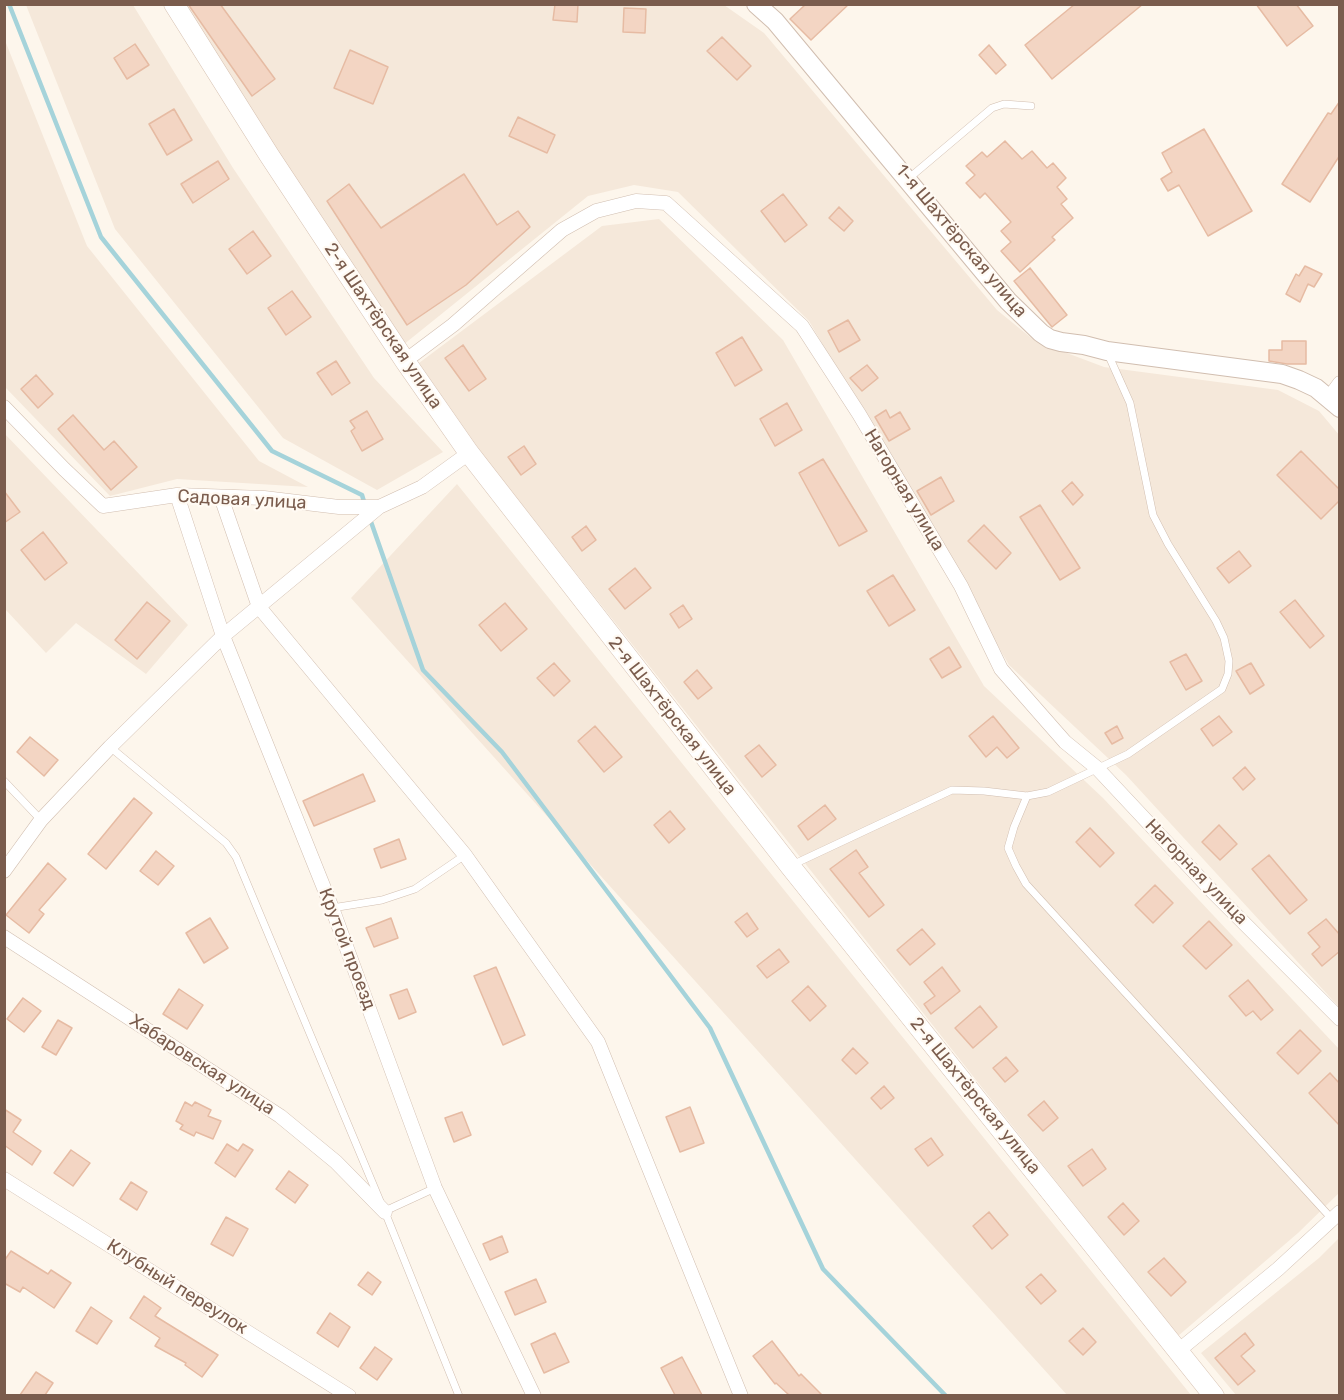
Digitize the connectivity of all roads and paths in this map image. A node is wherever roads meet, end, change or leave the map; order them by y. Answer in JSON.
{"nodes":[{"id":1,"x":174,"y":4,"type":"edge"},
{"id":2,"x":756,"y":4,"type":"edge"},
{"id":3,"x":1031,"y":106,"type":"dead end"},
{"id":4,"x":908,"y":179,"type":"junction"},
{"id":5,"x":1107,"y":351,"type":"junction"},
{"id":6,"x":405,"y":361,"type":"junction"},
{"id":7,"x":1340,"y":382,"type":"edge"},
{"id":8,"x":1334,"y":403,"type":"edge"},
{"id":9,"x":4,"y":407,"type":"edge"},
{"id":10,"x":469,"y":453,"type":"junction"},
{"id":11,"x":177,"y":495,"type":"junction"},
{"id":12,"x":221,"y":497,"type":"junction"},
{"id":13,"x":379,"y":507,"type":"junction"},
{"id":14,"x":259,"y":607,"type":"junction"},
{"id":15,"x":223,"y":636,"type":"junction"},
{"id":16,"x":110,"y":747,"type":"junction"},
{"id":17,"x":1097,"y":768,"type":"junction"},
{"id":18,"x":4,"y":781,"type":"edge"},
{"id":19,"x":1027,"y":796,"type":"junction"},
{"id":20,"x":41,"y":820,"type":"junction"},
{"id":21,"x":465,"y":855,"type":"junction"},
{"id":22,"x":790,"y":866,"type":"junction"},
{"id":23,"x":4,"y":870,"type":"edge"},
{"id":24,"x":332,"y":908,"type":"junction"},
{"id":25,"x":4,"y":937,"type":"edge"},
{"id":26,"x":1340,"y":1018,"type":"edge"},
{"id":27,"x":4,"y":1179,"type":"edge"},
{"id":28,"x":435,"y":1188,"type":"junction"},
{"id":29,"x":385,"y":1212,"type":"junction"},
{"id":30,"x":1336,"y":1216,"type":"edge"},
{"id":31,"x":1178,"y":1351,"type":"junction"},
{"id":32,"x":349,"y":1395,"type":"edge"},
{"id":33,"x":459,"y":1395,"type":"edge"},
{"id":34,"x":534,"y":1395,"type":"edge"},
{"id":35,"x":741,"y":1395,"type":"edge"},
{"id":36,"x":1214,"y":1395,"type":"edge"}],
"edges":[{"from":1,"to":6,"type":"main road","name":"2-я Шахтёрская улица"},
{"from":2,"to":4,"type":"street","name":"1-я Шахтёрская улица"},
{"from":3,"to":4,"type":"lane"},
{"from":4,"to":5,"type":"street","name":"1-я Шахтёрская улица"},
{"from":5,"to":8,"type":"street","name":"1-я Шахтёрская улица"},
{"from":5,"to":17,"type":"lane"},
{"from":6,"to":10,"type":"main road","name":"2-я Шахтёрская улица"},
{"from":6,"to":17,"type":"street","name":"Нагорная улица"},
{"from":7,"to":8,"type":"street"},
{"from":9,"to":11,"type":"street","name":"Садовая улица"},
{"from":10,"to":13,"type":"street","name":"Садовая улица"},
{"from":10,"to":22,"type":"main road","name":"2-я Шахтёрская улица"},
{"from":11,"to":12,"type":"street","name":"Садовая улица"},
{"from":11,"to":15,"type":"street","name":"Крутой проезд"},
{"from":12,"to":13,"type":"street","name":"Садовая улица"},
{"from":12,"to":14,"type":"street"},
{"from":13,"to":14,"type":"street"},
{"from":14,"to":15,"type":"street"},
{"from":14,"to":21,"type":"street"},
{"from":15,"to":16,"type":"street"},
{"from":15,"to":24,"type":"street","name":"Крутой проезд"},
{"from":16,"to":20,"type":"street"},
{"from":16,"to":29,"type":"lane"},
{"from":17,"to":19,"type":"lane"},
{"from":17,"to":26,"type":"street","name":"Нагорная улица"},
{"from":18,"to":20,"type":"lane"},
{"from":19,"to":22,"type":"lane"},
{"from":19,"to":30,"type":"lane"},
{"from":20,"to":23,"type":"street"},
{"from":21,"to":24,"type":"lane"},
{"from":21,"to":35,"type":"street"},
{"from":22,"to":31,"type":"main road","name":"2-я Шахтёрская улица"},
{"from":24,"to":28,"type":"street","name":"Крутой проезд"},
{"from":25,"to":29,"type":"street","name":"Хабаровская улица"},
{"from":27,"to":32,"type":"street","name":"Клубный переулок"},
{"from":28,"to":29,"type":"lane"},
{"from":28,"to":34,"type":"street","name":"Крутой проезд"},
{"from":29,"to":33,"type":"lane"},
{"from":30,"to":31,"type":"street"},
{"from":31,"to":36,"type":"main road","name":"2-я Шахтёрская улица"}]}
